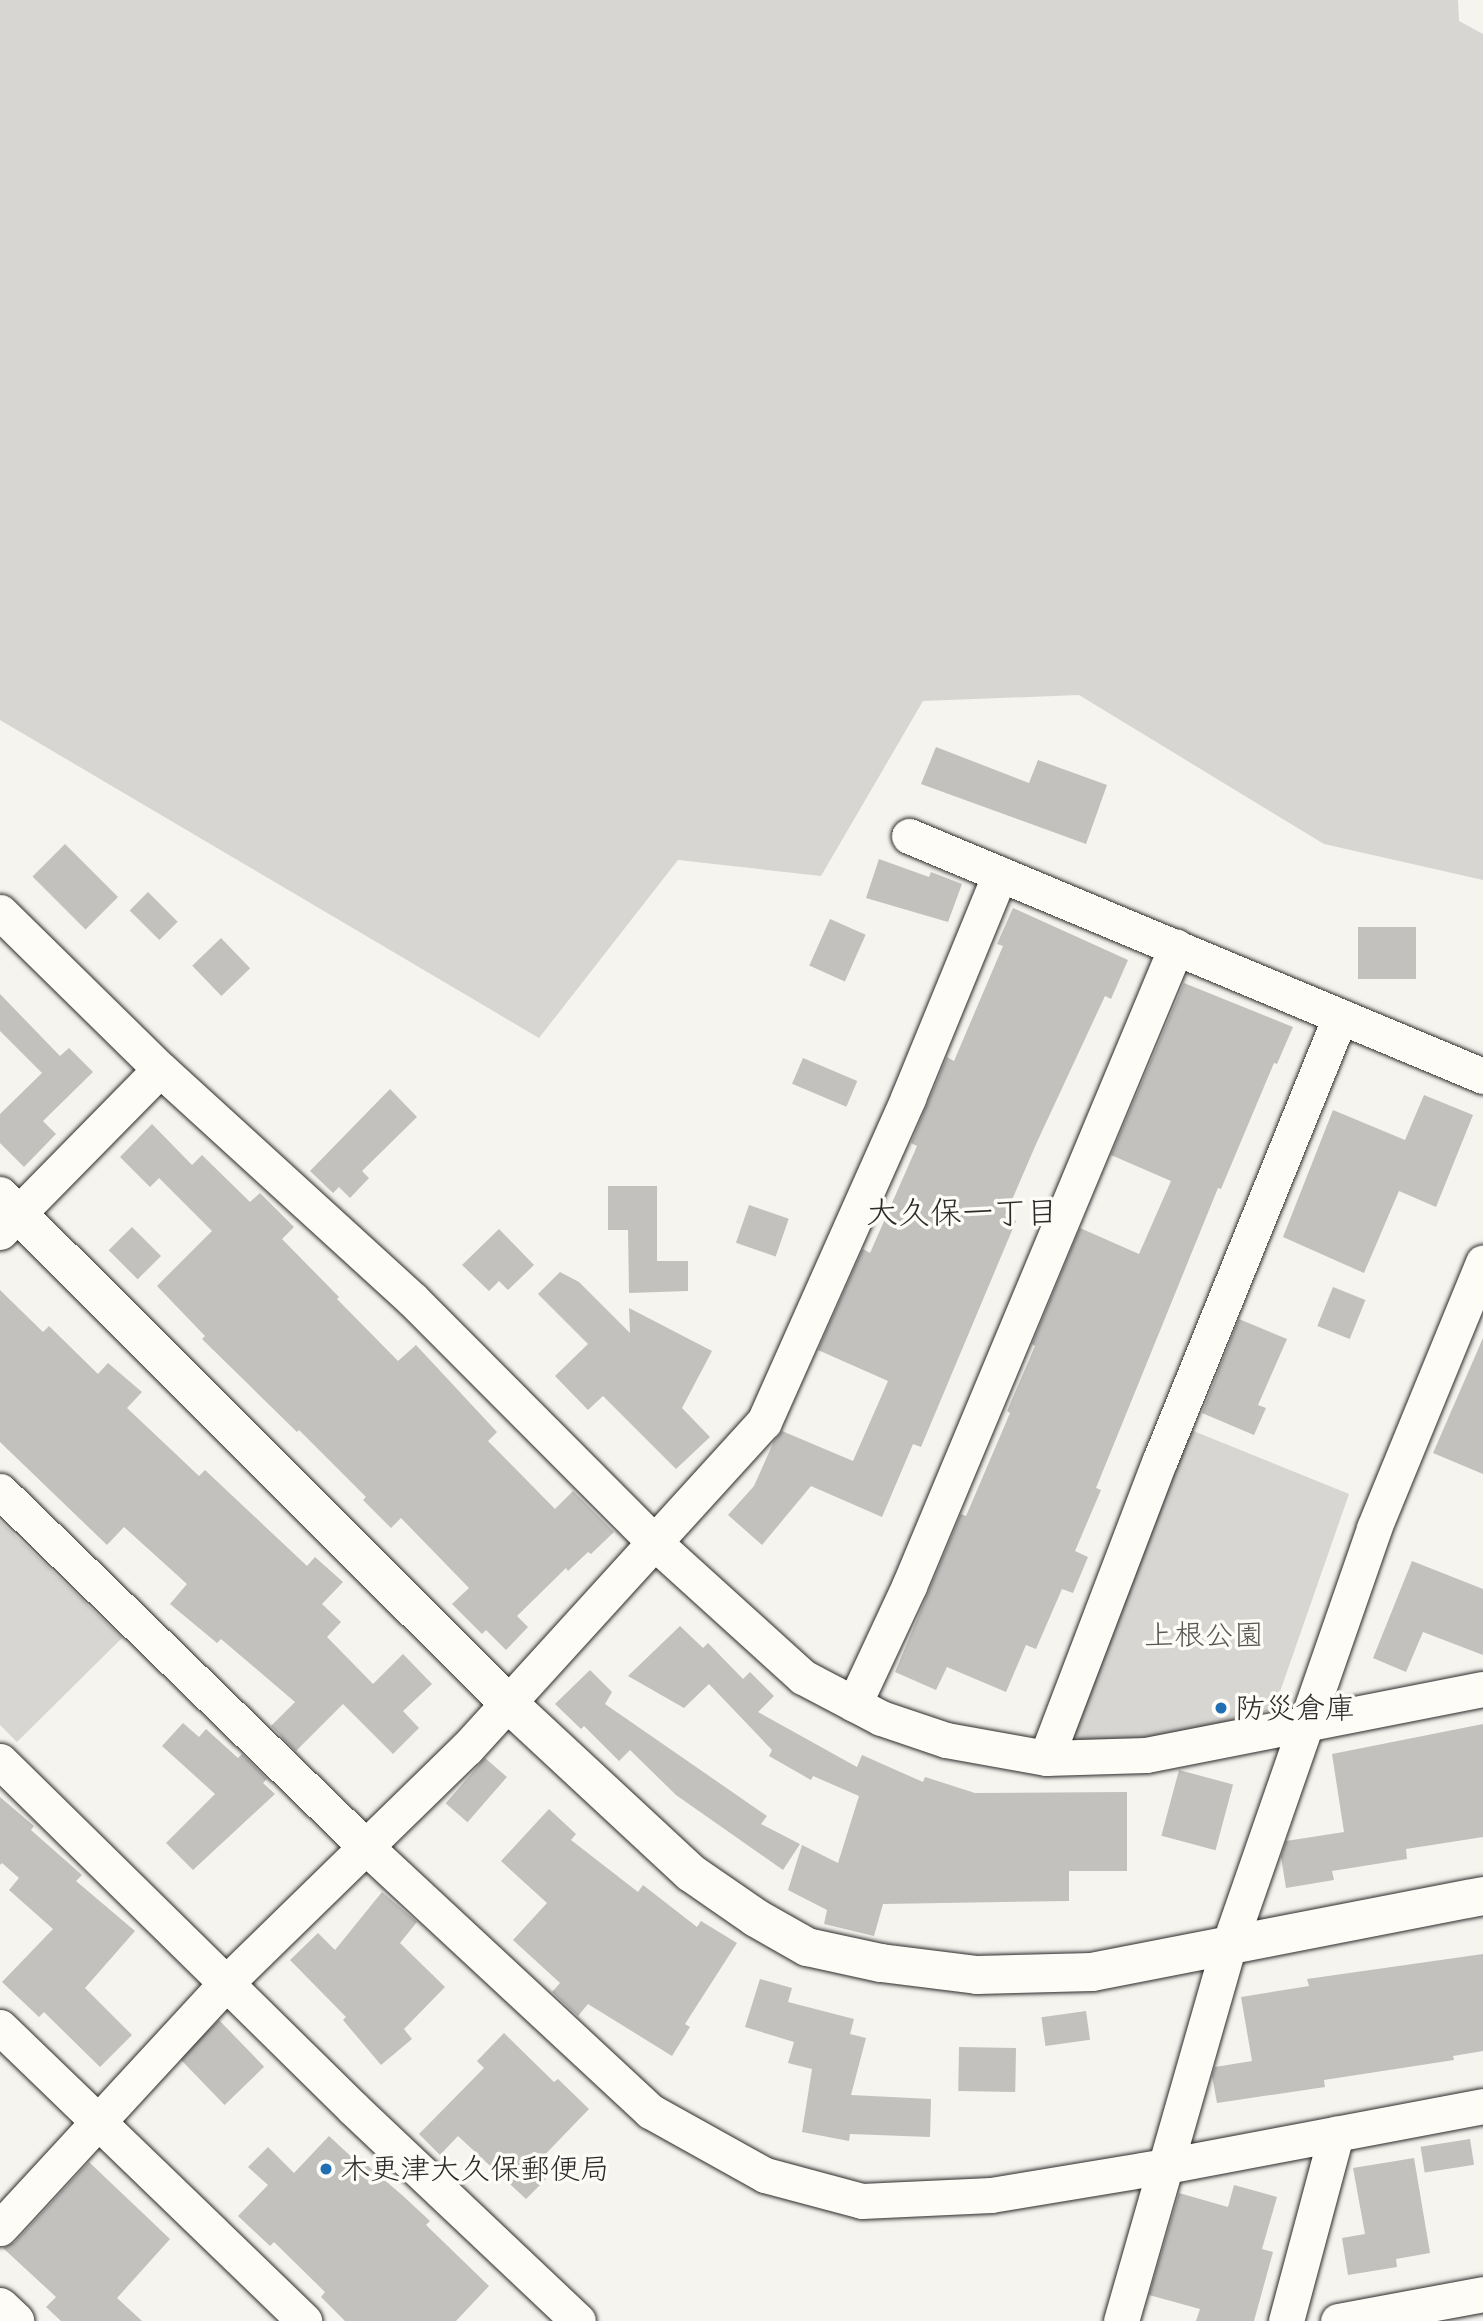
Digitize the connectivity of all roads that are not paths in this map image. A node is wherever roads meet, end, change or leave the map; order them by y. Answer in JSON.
{"nodes":[{"id":1,"x":909,"y":836,"type":"dead end"},
{"id":2,"x":1000,"y":874,"type":"junction"},
{"id":3,"x":0,"y":912,"type":"edge"},
{"id":4,"x":1176,"y":947,"type":"junction"},
{"id":5,"x":1340,"y":1016,"type":"junction"},
{"id":6,"x":160,"y":1069,"type":"junction"},
{"id":7,"x":1483,"y":1076,"type":"edge"},
{"id":8,"x":6,"y":1213,"type":"edge"},
{"id":9,"x":1483,"y":1262,"type":"edge"},
{"id":10,"x":0,"y":1491,"type":"edge"},
{"id":11,"x":654,"y":1542,"type":"junction"},
{"id":12,"x":1483,"y":1689,"type":"edge"},
{"id":13,"x":508,"y":1703,"type":"junction"},
{"id":14,"x":855,"y":1704,"type":"junction"},
{"id":15,"x":1305,"y":1724,"type":"junction"},
{"id":16,"x":1046,"y":1758,"type":"junction"},
{"id":17,"x":0,"y":1761,"type":"edge"},
{"id":18,"x":366,"y":1847,"type":"junction"},
{"id":19,"x":1483,"y":1896,"type":"edge"},
{"id":20,"x":1229,"y":1945,"type":"junction"},
{"id":21,"x":227,"y":1982,"type":"junction"},
{"id":22,"x":0,"y":2027,"type":"edge"},
{"id":23,"x":1483,"y":2106,"type":"edge"},
{"id":24,"x":99,"y":2123,"type":"junction"},
{"id":25,"x":1336,"y":2134,"type":"junction"},
{"id":26,"x":1166,"y":2166,"type":"junction"},
{"id":27,"x":0,"y":2228,"type":"edge"},
{"id":28,"x":1483,"y":2294,"type":"edge"},
{"id":29,"x":0,"y":2307,"type":"edge"},
{"id":30,"x":15,"y":2321,"type":"edge"},
{"id":31,"x":304,"y":2321,"type":"edge"},
{"id":32,"x":578,"y":2321,"type":"edge"},
{"id":33,"x":1121,"y":2321,"type":"edge"},
{"id":34,"x":1286,"y":2321,"type":"edge"},
{"id":35,"x":1338,"y":2321,"type":"edge"}],
"edges":[{"from":1,"to":2,"type":"street"},
{"from":2,"to":4,"type":"street"},
{"from":2,"to":11,"type":"street"},
{"from":3,"to":6,"type":"street"},
{"from":4,"to":5,"type":"street"},
{"from":4,"to":14,"type":"street"},
{"from":5,"to":7,"type":"street"},
{"from":5,"to":16,"type":"street"},
{"from":6,"to":8,"type":"street"},
{"from":6,"to":11,"type":"street"},
{"from":8,"to":13,"type":"street"},
{"from":9,"to":15,"type":"street"},
{"from":10,"to":18,"type":"street"},
{"from":11,"to":13,"type":"street"},
{"from":11,"to":14,"type":"street"},
{"from":12,"to":15,"type":"street"},
{"from":13,"to":18,"type":"street"},
{"from":13,"to":20,"type":"street"},
{"from":14,"to":16,"type":"street"},
{"from":15,"to":16,"type":"street"},
{"from":15,"to":20,"type":"street"},
{"from":17,"to":21,"type":"street"},
{"from":18,"to":21,"type":"street"},
{"from":18,"to":26,"type":"street"},
{"from":19,"to":20,"type":"street"},
{"from":20,"to":26,"type":"street"},
{"from":21,"to":24,"type":"street"},
{"from":21,"to":32,"type":"street"},
{"from":22,"to":24,"type":"street"},
{"from":23,"to":25,"type":"street"},
{"from":24,"to":27,"type":"street"},
{"from":24,"to":31,"type":"street"},
{"from":25,"to":26,"type":"street"},
{"from":25,"to":34,"type":"street"},
{"from":26,"to":33,"type":"street"},
{"from":28,"to":35,"type":"street"},
{"from":29,"to":30,"type":"street"}]}
